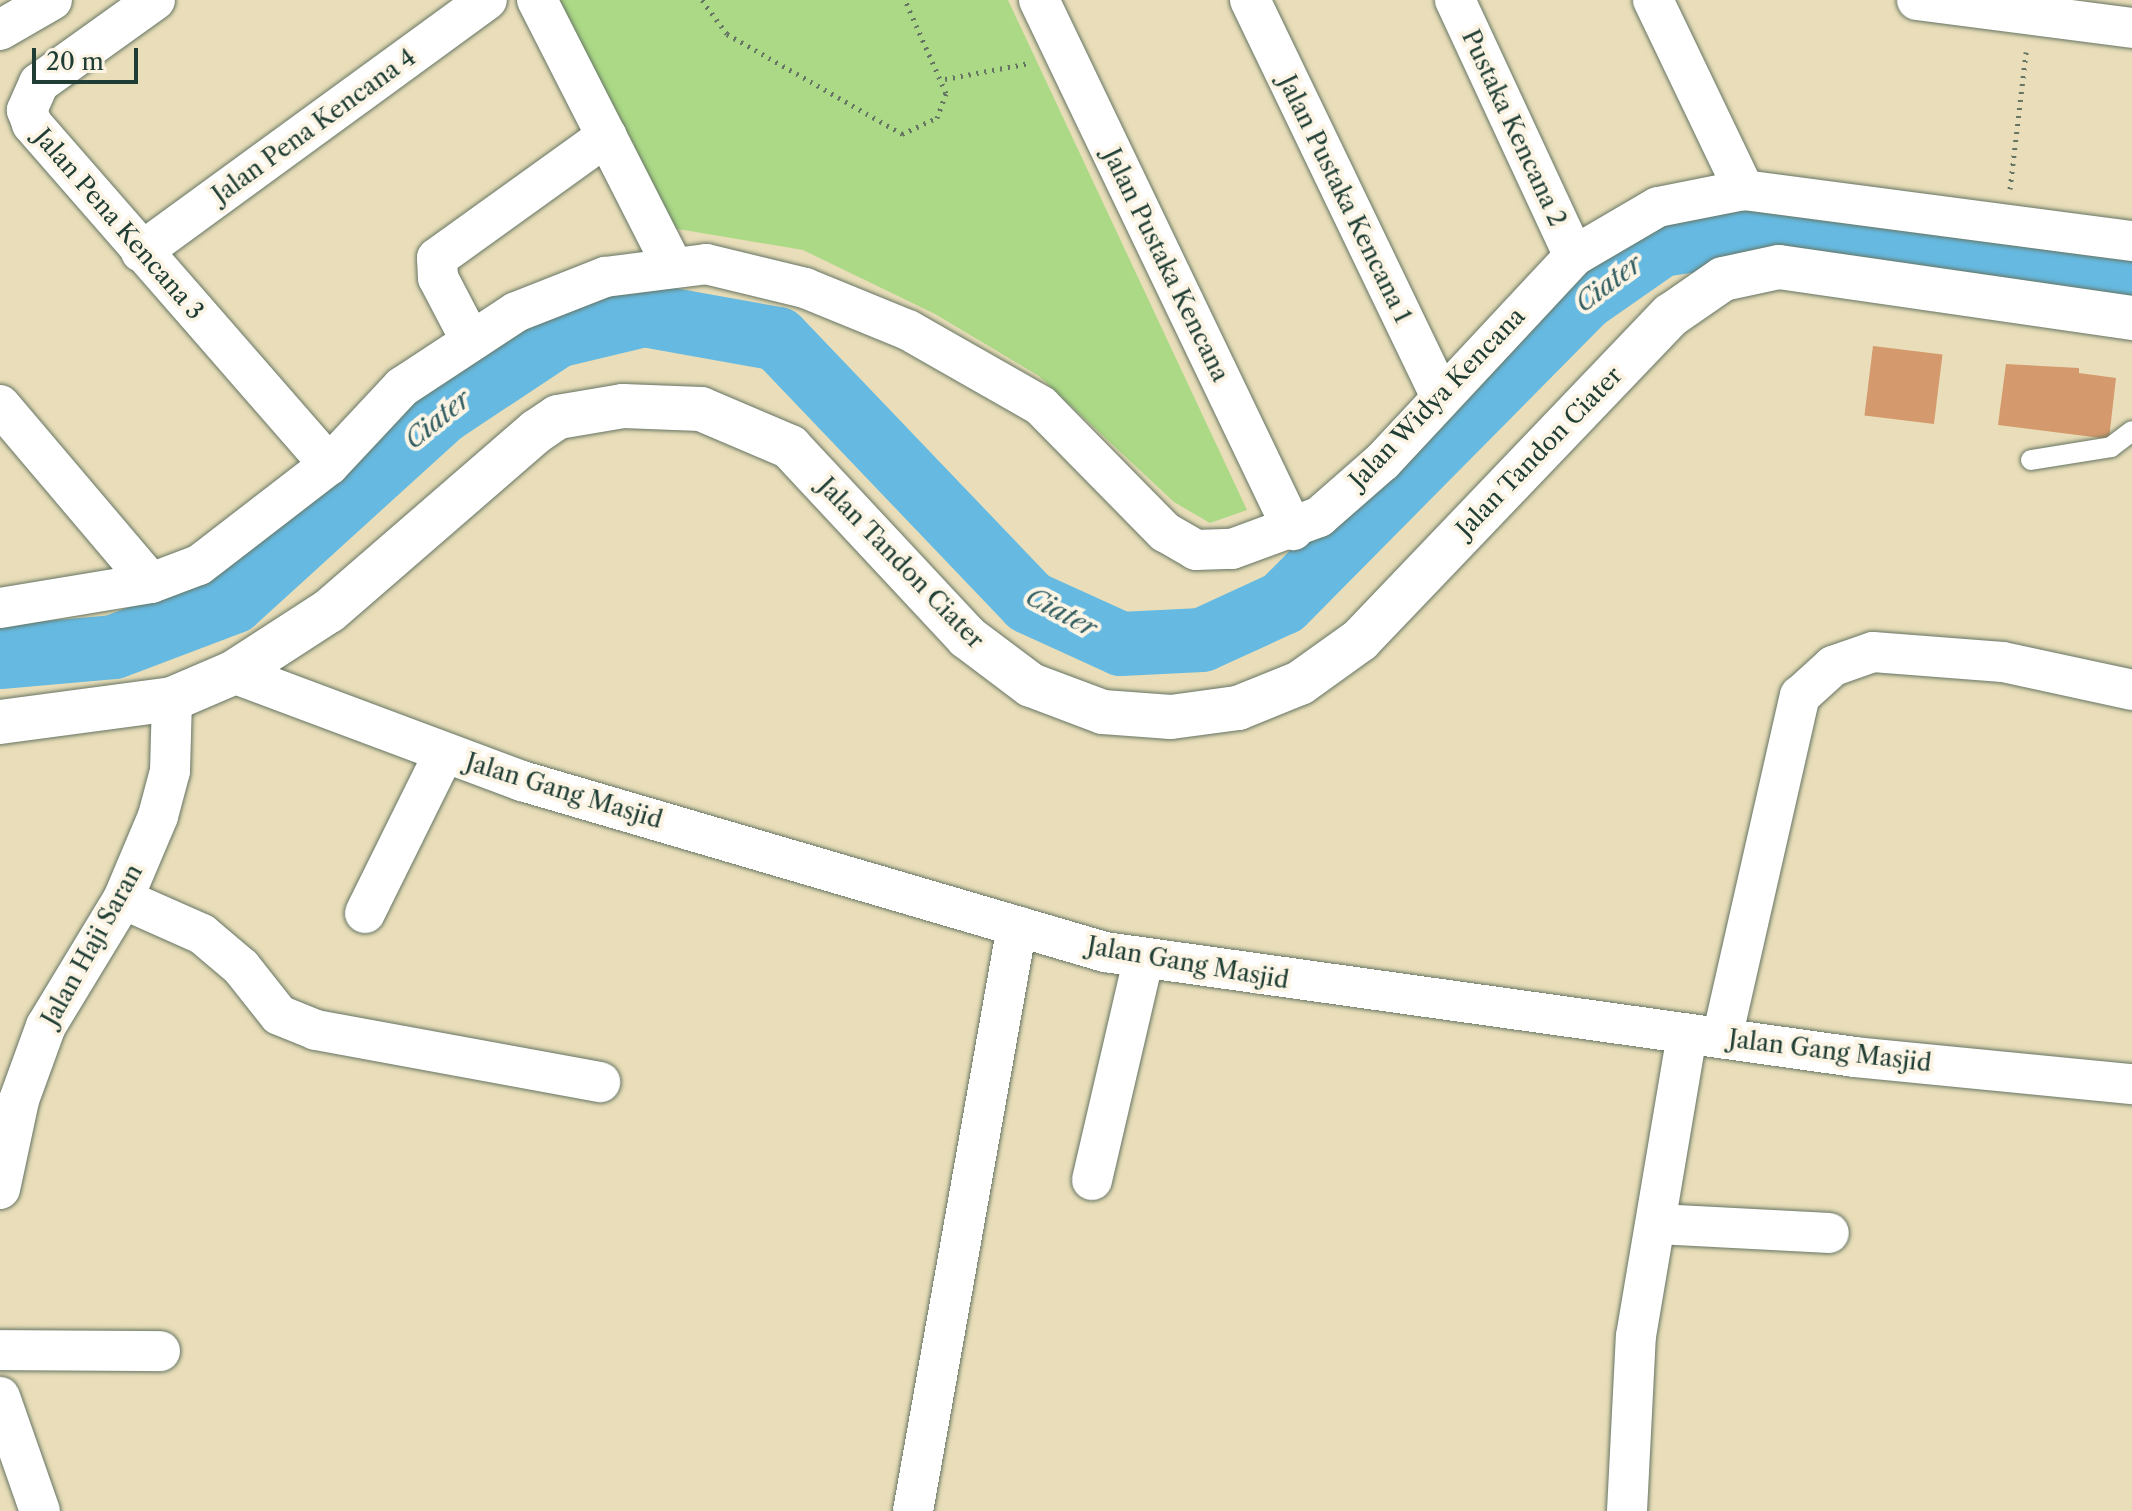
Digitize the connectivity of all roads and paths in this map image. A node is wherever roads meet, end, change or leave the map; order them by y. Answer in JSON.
{"nodes":[{"id":1,"x":52,"y":0,"type":"edge"},
{"id":2,"x":155,"y":0,"type":"edge"},
{"id":3,"x":487,"y":0,"type":"edge"},
{"id":4,"x":537,"y":0,"type":"edge"},
{"id":5,"x":702,"y":0,"type":"edge"},
{"id":6,"x":905,"y":0,"type":"edge"},
{"id":7,"x":1039,"y":0,"type":"edge"},
{"id":8,"x":1250,"y":0,"type":"edge"},
{"id":9,"x":1455,"y":0,"type":"edge"},
{"id":10,"x":1653,"y":0,"type":"edge"},
{"id":11,"x":1917,"y":0,"type":"edge"},
{"id":12,"x":2030,"y":15,"type":"junction"},
{"id":13,"x":2132,"y":28,"type":"edge"},
{"id":14,"x":0,"y":30,"type":"edge"},
{"id":15,"x":1060,"y":45,"type":"junction"},
{"id":16,"x":945,"y":79,"type":"junction"},
{"id":17,"x":607,"y":136,"type":"junction"},
{"id":18,"x":1744,"y":190,"type":"junction"},
{"id":19,"x":2007,"y":222,"type":"junction"},
{"id":20,"x":2132,"y":241,"type":"edge"},
{"id":21,"x":141,"y":252,"type":"junction"},
{"id":22,"x":1574,"y":256,"type":"junction"},
{"id":23,"x":673,"y":267,"type":"junction"},
{"id":24,"x":2132,"y":318,"type":"edge"},
{"id":25,"x":471,"y":341,"type":"junction"},
{"id":26,"x":1441,"y":397,"type":"junction"},
{"id":27,"x":0,"y":405,"type":"edge"},
{"id":28,"x":2132,"y":431,"type":"edge"},
{"id":29,"x":2031,"y":460,"type":"dead end"},
{"id":30,"x":329,"y":465,"type":"junction"},
{"id":31,"x":1293,"y":530,"type":"junction"},
{"id":32,"x":151,"y":583,"type":"junction"},
{"id":33,"x":0,"y":608,"type":"edge"},
{"id":34,"x":233,"y":673,"type":"junction"},
{"id":35,"x":2132,"y":690,"type":"edge"},
{"id":36,"x":172,"y":699,"type":"junction"},
{"id":37,"x":0,"y":722,"type":"edge"},
{"id":38,"x":443,"y":755,"type":"junction"},
{"id":39,"x":123,"y":899,"type":"junction"},
{"id":40,"x":365,"y":913,"type":"dead end"},
{"id":41,"x":1017,"y":926,"type":"junction"},
{"id":42,"x":1143,"y":960,"type":"junction"},
{"id":43,"x":1705,"y":1036,"type":"junction"},
{"id":44,"x":600,"y":1082,"type":"dead end"},
{"id":45,"x":2132,"y":1084,"type":"edge"},
{"id":46,"x":1092,"y":1180,"type":"dead end"},
{"id":47,"x":0,"y":1189,"type":"edge"},
{"id":48,"x":1658,"y":1224,"type":"junction"},
{"id":49,"x":1829,"y":1233,"type":"dead end"},
{"id":50,"x":0,"y":1350,"type":"edge"},
{"id":51,"x":160,"y":1351,"type":"dead end"},
{"id":52,"x":0,"y":1397,"type":"edge"},
{"id":53,"x":40,"y":1511,"type":"edge"},
{"id":54,"x":913,"y":1511,"type":"edge"},
{"id":55,"x":1627,"y":1511,"type":"edge"}],
"edges":[{"from":1,"to":14,"type":"street"},
{"from":2,"to":21,"type":"street","name":"Jalan Pena Kencana 3"},
{"from":3,"to":21,"type":"street","name":"Jalan Pena Kencana 4"},
{"from":4,"to":17,"type":"street"},
{"from":5,"to":16,"type":"path"},
{"from":6,"to":16,"type":"path"},
{"from":7,"to":15,"type":"street","name":"Jalan Pustaka Kencana"},
{"from":8,"to":26,"type":"street","name":"Jalan Pustaka Kencana 1"},
{"from":9,"to":22,"type":"street","name":"Pustaka Kencana 2"},
{"from":10,"to":18,"type":"street"},
{"from":11,"to":12,"type":"street"},
{"from":12,"to":13,"type":"street"},
{"from":12,"to":19,"type":"path"},
{"from":15,"to":16,"type":"path"},
{"from":15,"to":31,"type":"street","name":"Jalan Pustaka Kencana"},
{"from":17,"to":23,"type":"street"},
{"from":17,"to":25,"type":"street"},
{"from":18,"to":19,"type":"street","name":"Jalan Widya Kencana"},
{"from":18,"to":22,"type":"street","name":"Jalan Widya Kencana"},
{"from":19,"to":20,"type":"street","name":"Jalan Widya Kencana"},
{"from":21,"to":30,"type":"street","name":"Jalan Pena Kencana 3"},
{"from":22,"to":26,"type":"street","name":"Jalan Widya Kencana"},
{"from":23,"to":25,"type":"street","name":"Jalan Widya Kencana"},
{"from":23,"to":31,"type":"street","name":"Jalan Widya Kencana"},
{"from":24,"to":34,"type":"street","name":"Jalan Tandon Ciater"},
{"from":25,"to":30,"type":"street","name":"Jalan Widya Kencana"},
{"from":26,"to":31,"type":"street","name":"Jalan Widya Kencana"},
{"from":27,"to":32,"type":"street"},
{"from":28,"to":29,"type":"lane"},
{"from":30,"to":32,"type":"street","name":"Jalan Widya Kencana"},
{"from":32,"to":33,"type":"street","name":"Jalan Widya Kencana"},
{"from":34,"to":36,"type":"street","name":"Jalan Tandon Ciater"},
{"from":34,"to":38,"type":"street","name":"Jalan Gang Masjid"},
{"from":35,"to":43,"type":"street"},
{"from":36,"to":37,"type":"street","name":"Jalan Tandon Ciater"},
{"from":36,"to":39,"type":"street","name":"Jalan Haji Saran"},
{"from":38,"to":40,"type":"street"},
{"from":38,"to":41,"type":"street","name":"Jalan Gang Masjid"},
{"from":39,"to":44,"type":"street"},
{"from":39,"to":47,"type":"street","name":"Jalan Haji Saran"},
{"from":41,"to":42,"type":"street","name":"Jalan Gang Masjid"},
{"from":41,"to":54,"type":"street"},
{"from":42,"to":43,"type":"street","name":"Jalan Gang Masjid"},
{"from":42,"to":46,"type":"street"},
{"from":43,"to":45,"type":"street","name":"Jalan Gang Masjid"},
{"from":43,"to":48,"type":"street"},
{"from":48,"to":49,"type":"street"},
{"from":48,"to":55,"type":"street"},
{"from":50,"to":51,"type":"street"},
{"from":52,"to":53,"type":"street"}]}
